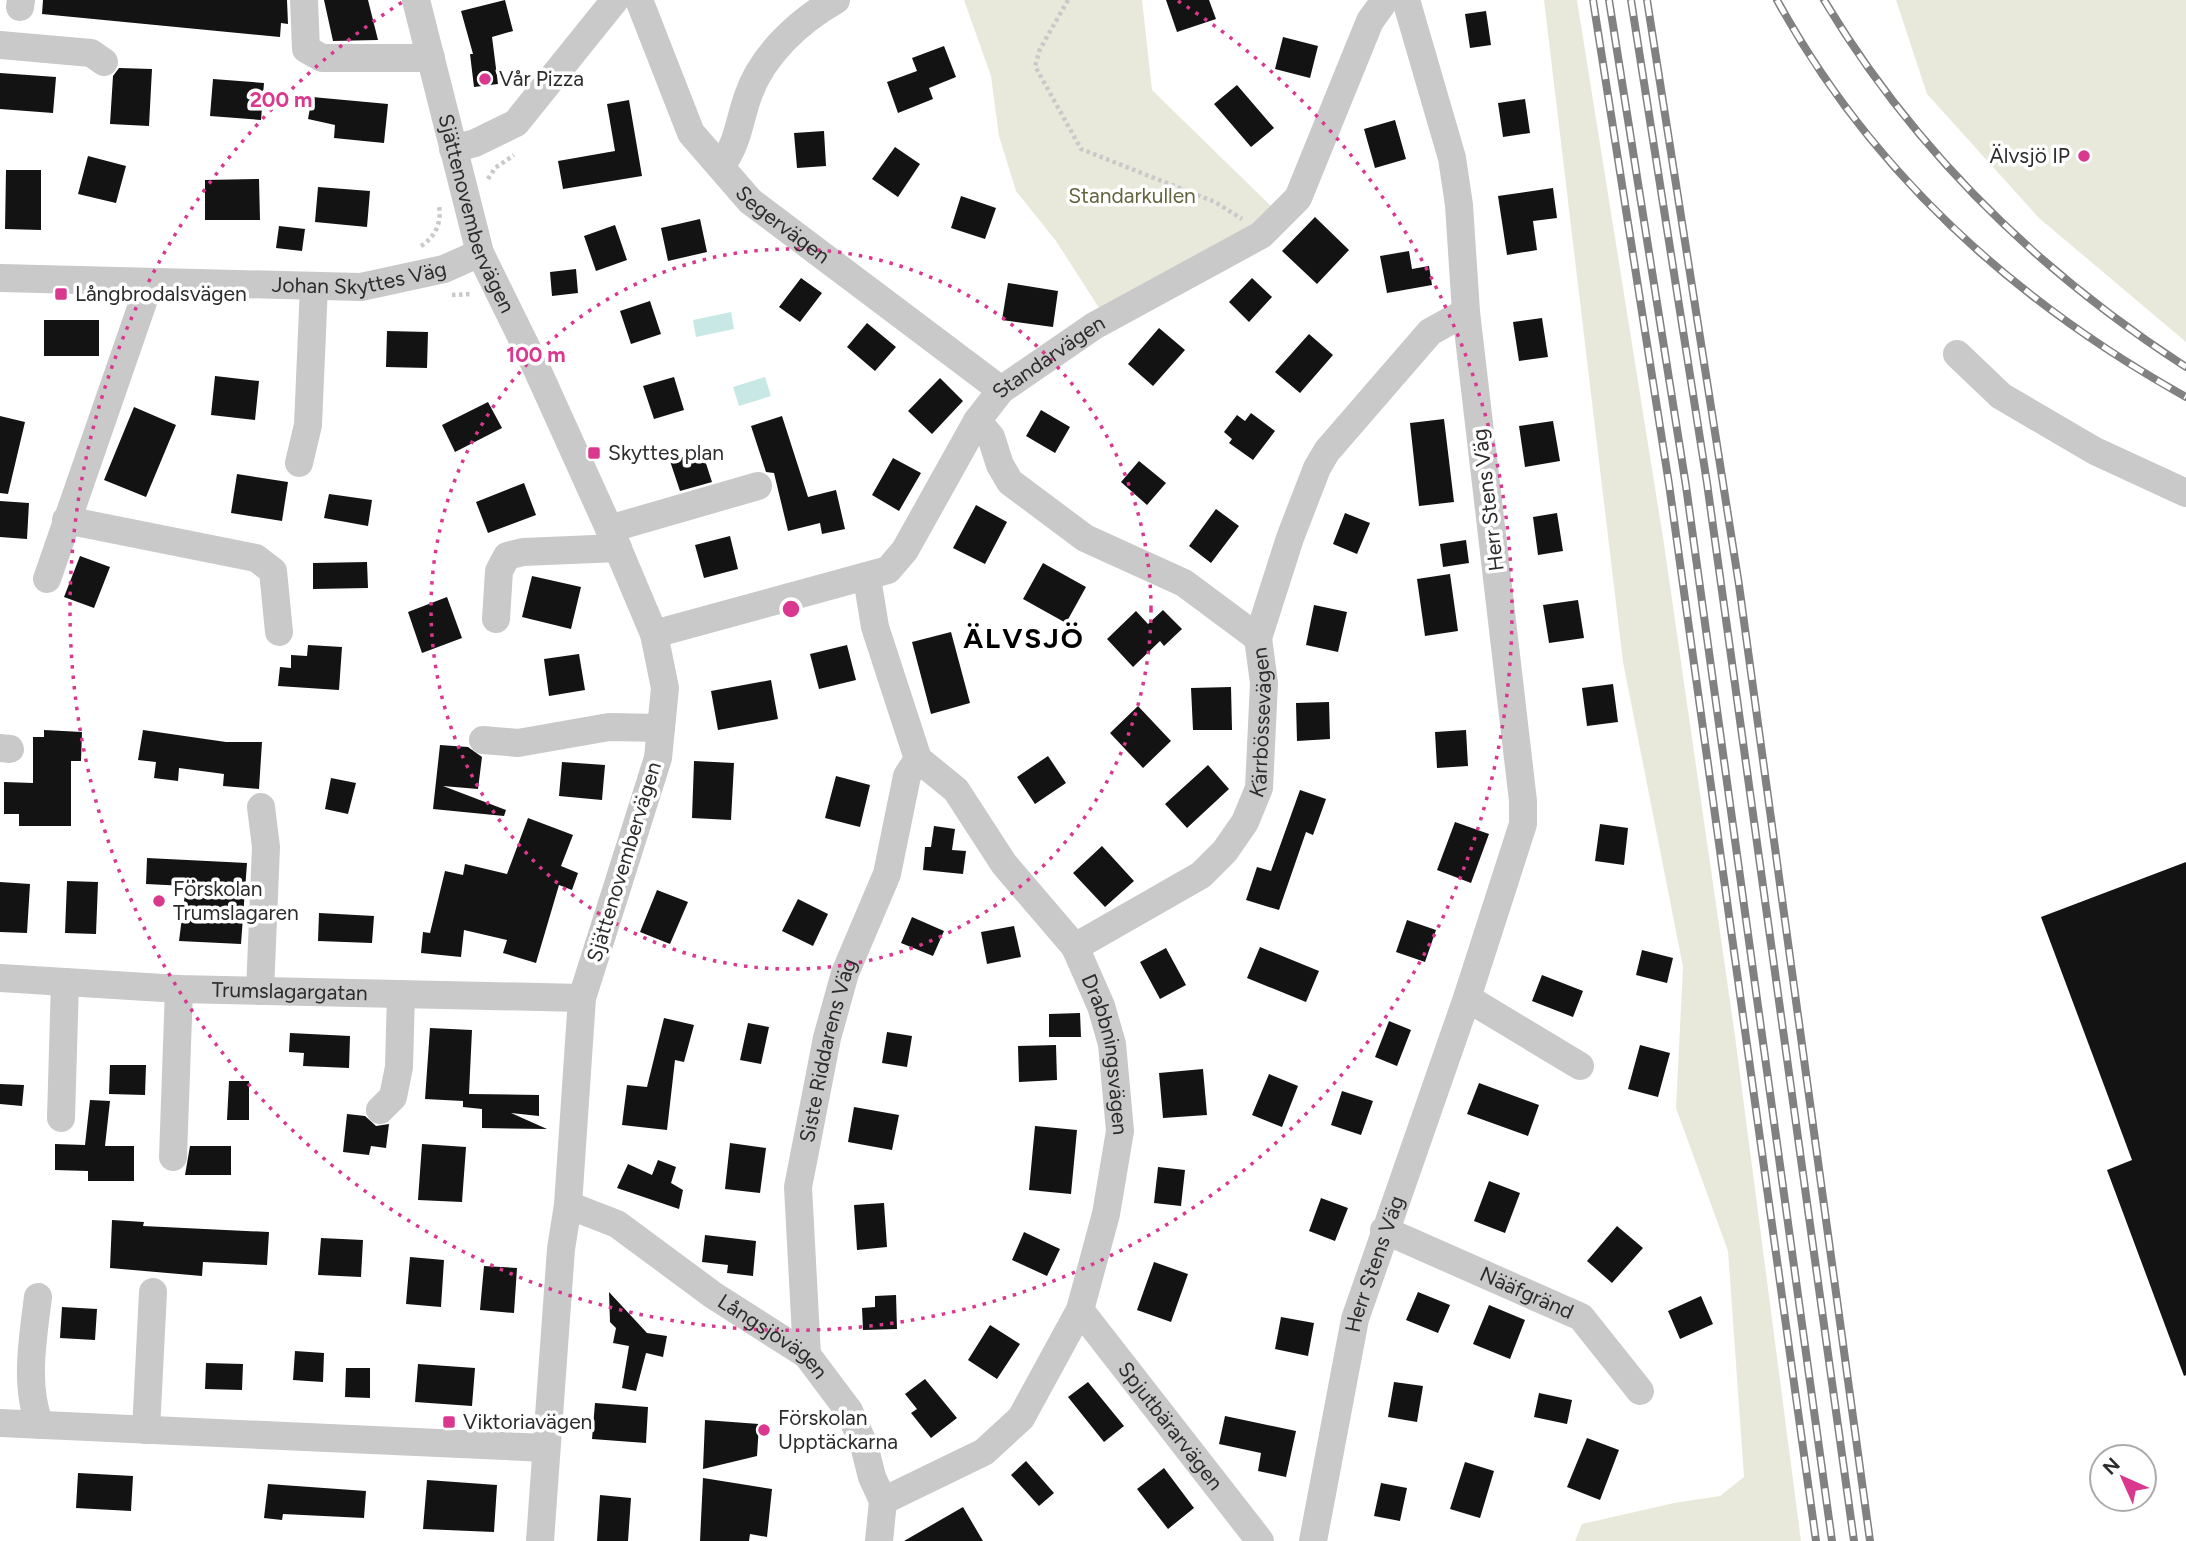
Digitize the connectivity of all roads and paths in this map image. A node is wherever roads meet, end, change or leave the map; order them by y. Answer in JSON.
{"nodes":[{"id":1,"x":304,"y":0,"type":"edge"},
{"id":2,"x":416,"y":0,"type":"edge"},
{"id":3,"x":615,"y":0,"type":"edge"},
{"id":4,"x":639,"y":0,"type":"edge"},
{"id":5,"x":836,"y":0,"type":"edge"},
{"id":6,"x":1068,"y":0,"type":"edge"},
{"id":7,"x":1385,"y":0,"type":"edge"},
{"id":8,"x":1406,"y":0,"type":"edge"},
{"id":9,"x":0,"y":46,"type":"edge"},
{"id":10,"x":431,"y":58,"type":"junction"},
{"id":11,"x":104,"y":62,"type":"dead end"},
{"id":12,"x":453,"y":149,"type":"junction"},
{"id":13,"x":520,"y":151,"type":"dead end"},
{"id":14,"x":721,"y":166,"type":"junction"},
{"id":15,"x":484,"y":185,"type":"dead end"},
{"id":16,"x":436,"y":194,"type":"dead end"},
{"id":17,"x":1264,"y":232,"type":"junction"},
{"id":18,"x":412,"y":251,"type":"dead end"},
{"id":19,"x":480,"y":253,"type":"junction"},
{"id":20,"x":0,"y":278,"type":"edge"},
{"id":21,"x":150,"y":282,"type":"junction"},
{"id":22,"x":314,"y":286,"type":"junction"},
{"id":23,"x":441,"y":296,"type":"dead end"},
{"id":24,"x":484,"y":300,"type":"dead end"},
{"id":25,"x":1466,"y":312,"type":"junction"},
{"id":26,"x":1957,"y":354,"type":"dead end"},
{"id":27,"x":1001,"y":390,"type":"junction"},
{"id":28,"x":977,"y":421,"type":"junction"},
{"id":29,"x":299,"y":463,"type":"dead end"},
{"id":30,"x":758,"y":486,"type":"dead end"},
{"id":31,"x":2186,"y":493,"type":"edge"},
{"id":32,"x":66,"y":520,"type":"junction"},
{"id":33,"x":614,"y":538,"type":"junction"},
{"id":34,"x":867,"y":578,"type":"junction"},
{"id":35,"x":47,"y":579,"type":"dead end"},
{"id":36,"x":496,"y":619,"type":"dead end"},
{"id":37,"x":279,"y":632,"type":"dead end"},
{"id":38,"x":654,"y":634,"type":"junction"},
{"id":39,"x":1258,"y":638,"type":"junction"},
{"id":40,"x":661,"y":728,"type":"junction"},
{"id":41,"x":483,"y":740,"type":"dead end"},
{"id":42,"x":918,"y":759,"type":"junction"},
{"id":43,"x":261,"y":807,"type":"dead end"},
{"id":44,"x":1075,"y":947,"type":"junction"},
{"id":45,"x":0,"y":978,"type":"edge"},
{"id":46,"x":65,"y":982,"type":"junction"},
{"id":47,"x":179,"y":989,"type":"junction"},
{"id":48,"x":260,"y":991,"type":"junction"},
{"id":49,"x":401,"y":994,"type":"junction"},
{"id":50,"x":582,"y":998,"type":"junction"},
{"id":51,"x":1467,"y":998,"type":"junction"},
{"id":52,"x":1580,"y":1066,"type":"dead end"},
{"id":53,"x":380,"y":1110,"type":"dead end"},
{"id":54,"x":61,"y":1118,"type":"dead end"},
{"id":55,"x":173,"y":1157,"type":"dead end"},
{"id":56,"x":568,"y":1206,"type":"junction"},
{"id":57,"x":1384,"y":1230,"type":"junction"},
{"id":58,"x":153,"y":1292,"type":"dead end"},
{"id":59,"x":38,"y":1297,"type":"dead end"},
{"id":60,"x":1080,"y":1310,"type":"junction"},
{"id":61,"x":807,"y":1355,"type":"junction"},
{"id":62,"x":1640,"y":1391,"type":"dead end"},
{"id":63,"x":0,"y":1423,"type":"edge"},
{"id":64,"x":40,"y":1425,"type":"junction"},
{"id":65,"x":146,"y":1430,"type":"junction"},
{"id":66,"x":546,"y":1448,"type":"junction"},
{"id":67,"x":883,"y":1501,"type":"junction"},
{"id":68,"x":540,"y":1541,"type":"edge"},
{"id":69,"x":879,"y":1541,"type":"edge"},
{"id":70,"x":1260,"y":1541,"type":"edge"},
{"id":71,"x":1313,"y":1541,"type":"edge"}],
"edges":[{"from":1,"to":10,"type":"street"},
{"from":2,"to":10,"type":"street","name":"Sjättenovembervägen"},
{"from":3,"to":12,"type":"street"},
{"from":4,"to":14,"type":"street","name":"Segervägen"},
{"from":5,"to":14,"type":"street"},
{"from":6,"to":17,"type":"path"},
{"from":7,"to":17,"type":"street","name":"Standarvägen"},
{"from":8,"to":25,"type":"street","name":"Herr Stens Väg"},
{"from":9,"to":11,"type":"street"},
{"from":10,"to":12,"type":"street","name":"Sjättenovembervägen"},
{"from":12,"to":19,"type":"street","name":"Sjättenovembervägen"},
{"from":13,"to":15,"type":"path"},
{"from":14,"to":27,"type":"street","name":"Segervägen"},
{"from":16,"to":18,"type":"path"},
{"from":17,"to":27,"type":"street","name":"Standarvägen"},
{"from":19,"to":22,"type":"street","name":"Johan Skyttes Väg"},
{"from":19,"to":33,"type":"street","name":"Sjättenovembervägen"},
{"from":20,"to":21,"type":"street","name":"Johan Skyttes Väg"},
{"from":21,"to":22,"type":"street","name":"Johan Skyttes Väg"},
{"from":21,"to":32,"type":"street"},
{"from":22,"to":29,"type":"street"},
{"from":23,"to":24,"type":"path"},
{"from":25,"to":39,"type":"street","name":"Kärrbössevägen"},
{"from":25,"to":51,"type":"street","name":"Herr Stens Väg"},
{"from":26,"to":31,"type":"street"},
{"from":27,"to":28,"type":"street","name":"Standarvägen"},
{"from":28,"to":34,"type":"street","name":"Standarvägen"},
{"from":28,"to":39,"type":"street"},
{"from":30,"to":33,"type":"street"},
{"from":32,"to":35,"type":"street"},
{"from":32,"to":37,"type":"street"},
{"from":33,"to":36,"type":"street"},
{"from":33,"to":38,"type":"street","name":"Sjättenovembervägen"},
{"from":34,"to":38,"type":"street","name":"Standarvägen"},
{"from":34,"to":42,"type":"street"},
{"from":38,"to":40,"type":"street","name":"Sjättenovembervägen"},
{"from":39,"to":44,"type":"street","name":"Kärrbössevägen"},
{"from":40,"to":41,"type":"street"},
{"from":40,"to":50,"type":"street","name":"Sjättenovembervägen"},
{"from":42,"to":44,"type":"street","name":"Drabbningsvägen"},
{"from":42,"to":61,"type":"street","name":"Siste Riddarens Väg"},
{"from":43,"to":48,"type":"street"},
{"from":44,"to":60,"type":"street","name":"Drabbningsvägen"},
{"from":45,"to":46,"type":"street","name":"Trumslagargatan"},
{"from":46,"to":47,"type":"street","name":"Trumslagargatan"},
{"from":46,"to":54,"type":"street"},
{"from":47,"to":48,"type":"street","name":"Trumslagargatan"},
{"from":47,"to":55,"type":"street"},
{"from":48,"to":49,"type":"street","name":"Trumslagargatan"},
{"from":49,"to":50,"type":"street","name":"Trumslagargatan"},
{"from":49,"to":53,"type":"street"},
{"from":50,"to":56,"type":"street","name":"Sjättenovembervägen"},
{"from":51,"to":52,"type":"street"},
{"from":51,"to":57,"type":"street","name":"Herr Stens Väg"},
{"from":56,"to":61,"type":"street","name":"Långsjövägen"},
{"from":56,"to":66,"type":"street","name":"Sjättenovembervägen"},
{"from":57,"to":62,"type":"street","name":"Nääfgränd"},
{"from":57,"to":71,"type":"street","name":"Herr Stens Väg"},
{"from":58,"to":65,"type":"street"},
{"from":59,"to":64,"type":"street"},
{"from":60,"to":67,"type":"street","name":"Drabbningsvägen"},
{"from":60,"to":70,"type":"street","name":"Spjutbärarvägen"},
{"from":61,"to":67,"type":"street","name":"Långsjövägen"},
{"from":63,"to":64,"type":"street"},
{"from":64,"to":65,"type":"street"},
{"from":65,"to":66,"type":"street"},
{"from":66,"to":68,"type":"street","name":"Sjättenovembervägen"},
{"from":67,"to":69,"type":"street","name":"Långsjövägen"}]}
